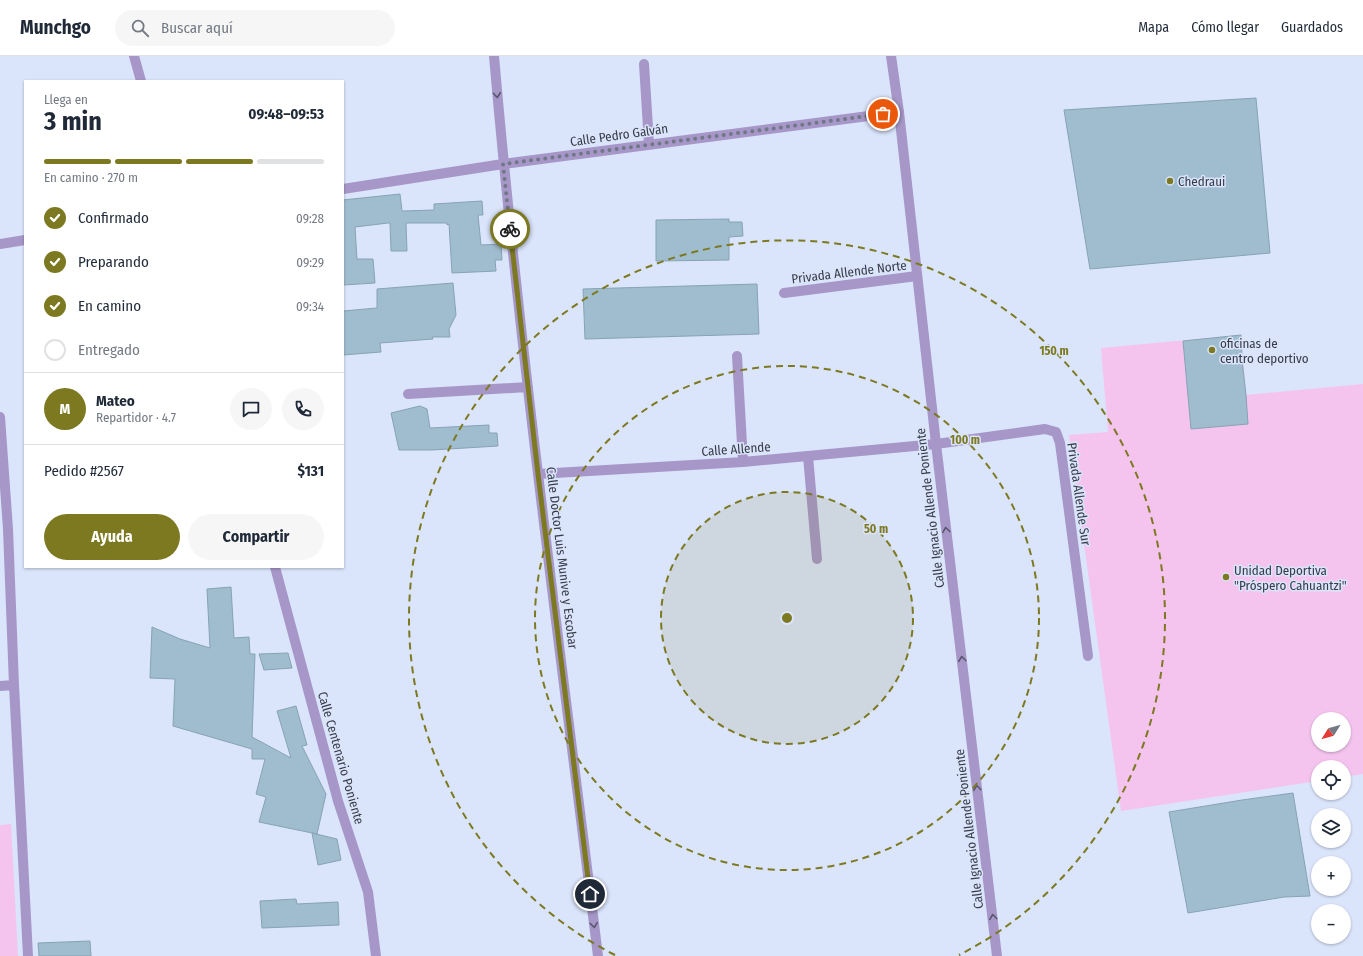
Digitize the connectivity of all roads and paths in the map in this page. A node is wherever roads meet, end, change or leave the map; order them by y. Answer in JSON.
{"nodes":[{"id":1,"x":134,"y":56,"type":"edge"},
{"id":2,"x":494,"y":56,"type":"edge"},
{"id":3,"x":891,"y":56,"type":"edge"},
{"id":4,"x":644,"y":64,"type":"dead end"},
{"id":5,"x":141,"y":80,"type":"edge"},
{"id":6,"x":899,"y":112,"type":"junction"},
{"id":7,"x":649,"y":144,"type":"junction"},
{"id":8,"x":503,"y":164,"type":"junction"},
{"id":9,"x":344,"y":189,"type":"edge"},
{"id":10,"x":24,"y":240,"type":"edge"},
{"id":11,"x":0,"y":244,"type":"edge"},
{"id":12,"x":917,"y":276,"type":"junction"},
{"id":13,"x":784,"y":293,"type":"dead end"},
{"id":14,"x":737,"y":356,"type":"dead end"},
{"id":15,"x":528,"y":387,"type":"junction"},
{"id":16,"x":408,"y":394,"type":"dead end"},
{"id":17,"x":0,"y":417,"type":"edge"},
{"id":18,"x":936,"y":444,"type":"junction"},
{"id":19,"x":808,"y":456,"type":"junction"},
{"id":20,"x":743,"y":462,"type":"junction"},
{"id":21,"x":538,"y":474,"type":"junction"},
{"id":22,"x":817,"y":559,"type":"dead end"},
{"id":23,"x":275,"y":568,"type":"edge"},
{"id":24,"x":1088,"y":656,"type":"dead end"},
{"id":25,"x":14,"y":685,"type":"junction"},
{"id":26,"x":0,"y":686,"type":"edge"},
{"id":27,"x":28,"y":956,"type":"edge"},
{"id":28,"x":376,"y":956,"type":"edge"},
{"id":29,"x":598,"y":956,"type":"edge"},
{"id":30,"x":998,"y":956,"type":"edge"}],
"edges":[{"from":1,"to":5,"type":"street"},
{"from":2,"to":8,"type":"street","name":"Calle Doctor Luis Munive y Escobar","one_way":true},
{"from":3,"to":6,"type":"street","name":"Calle Ignacio Allende Poniente"},
{"from":4,"to":7,"type":"street"},
{"from":6,"to":7,"type":"street","name":"Calle Pedro Galván"},
{"from":6,"to":12,"type":"street","name":"Calle Ignacio Allende Poniente"},
{"from":7,"to":8,"type":"street","name":"Calle Pedro Galván"},
{"from":8,"to":9,"type":"street","name":"Calle Pedro Galván"},
{"from":8,"to":15,"type":"street","name":"Calle Doctor Luis Munive y Escobar"},
{"from":10,"to":11,"type":"street"},
{"from":12,"to":13,"type":"street","name":"Privada Allende Norte"},
{"from":12,"to":18,"type":"street","name":"Calle Ignacio Allende Poniente"},
{"from":14,"to":20,"type":"street"},
{"from":15,"to":16,"type":"street"},
{"from":15,"to":21,"type":"street","name":"Calle Doctor Luis Munive y Escobar"},
{"from":17,"to":25,"type":"street"},
{"from":18,"to":19,"type":"street","name":"Calle Allende"},
{"from":18,"to":24,"type":"street","name":"Privada Allende Sur"},
{"from":30,"to":18,"type":"street","name":"Calle Ignacio Allende Poniente","one_way":true},
{"from":19,"to":20,"type":"street","name":"Calle Allende"},
{"from":19,"to":22,"type":"street"},
{"from":20,"to":21,"type":"street","name":"Calle Allende"},
{"from":21,"to":29,"type":"street","name":"Calle Doctor Luis Munive y Escobar","one_way":true},
{"from":23,"to":28,"type":"street","name":"Calle Centenario Poniente"},
{"from":25,"to":26,"type":"street"},
{"from":25,"to":27,"type":"street"}]}
